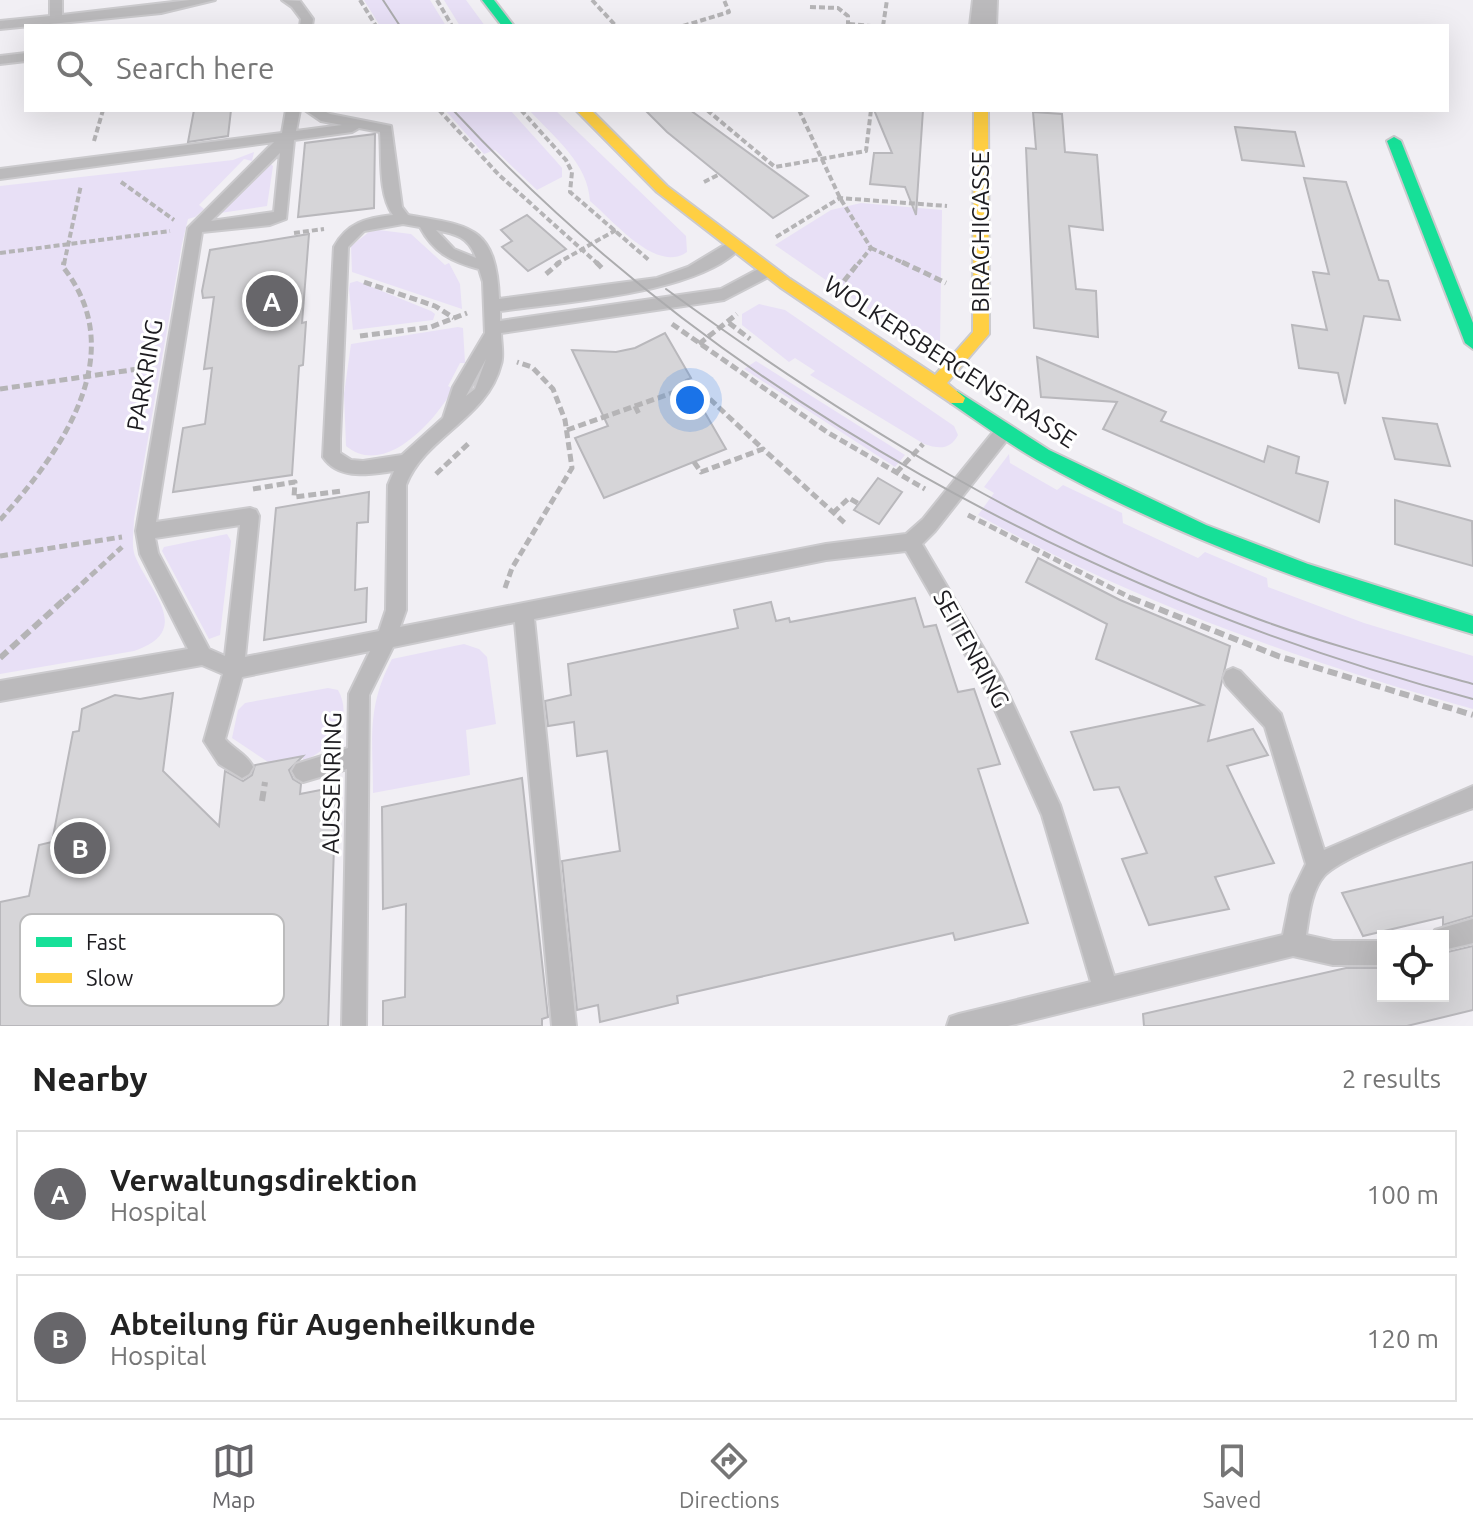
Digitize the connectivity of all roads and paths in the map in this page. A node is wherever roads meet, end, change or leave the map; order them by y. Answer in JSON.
{"nodes":[{"id":1,"x":56,"y":0,"type":"edge"},
{"id":2,"x":209,"y":0,"type":"edge"},
{"id":3,"x":288,"y":0,"type":"edge"},
{"id":4,"x":360,"y":0,"type":"edge"},
{"id":5,"x":437,"y":0,"type":"edge"},
{"id":6,"x":488,"y":0,"type":"edge"},
{"id":7,"x":592,"y":0,"type":"edge"},
{"id":8,"x":724,"y":0,"type":"edge"},
{"id":9,"x":887,"y":0,"type":"edge"},
{"id":10,"x":985,"y":0,"type":"edge"},
{"id":11,"x":810,"y":7,"type":"dead end"},
{"id":12,"x":56,"y":20,"type":"junction"},
{"id":13,"x":306,"y":24,"type":"edge"},
{"id":14,"x":375,"y":24,"type":"edge"},
{"id":15,"x":451,"y":24,"type":"edge"},
{"id":16,"x":506,"y":24,"type":"edge"},
{"id":17,"x":614,"y":24,"type":"edge"},
{"id":18,"x":690,"y":24,"type":"edge"},
{"id":19,"x":849,"y":24,"type":"edge"},
{"id":20,"x":883,"y":24,"type":"edge"},
{"id":21,"x":983,"y":24,"type":"edge"},
{"id":22,"x":0,"y":25,"type":"edge"},
{"id":23,"x":24,"y":57,"type":"edge"},
{"id":24,"x":0,"y":60,"type":"edge"},
{"id":25,"x":293,"y":112,"type":"edge"},
{"id":26,"x":316,"y":112,"type":"edge"},
{"id":27,"x":441,"y":112,"type":"edge"},
{"id":28,"x":523,"y":112,"type":"edge"},
{"id":29,"x":585,"y":112,"type":"edge"},
{"id":30,"x":709,"y":112,"type":"edge"},
{"id":31,"x":800,"y":112,"type":"edge"},
{"id":32,"x":871,"y":112,"type":"edge"},
{"id":33,"x":981,"y":112,"type":"edge"},
{"id":34,"x":366,"y":126,"type":"junction"},
{"id":35,"x":288,"y":137,"type":"junction"},
{"id":36,"x":1394,"y":141,"type":"dead end"},
{"id":37,"x":821,"y":158,"type":"junction"},
{"id":38,"x":94,"y":162,"type":"junction"},
{"id":39,"x":0,"y":174,"type":"edge"},
{"id":40,"x":840,"y":198,"type":"junction"},
{"id":41,"x":981,"y":209,"type":"junction"},
{"id":42,"x":279,"y":217,"type":"junction"},
{"id":43,"x":403,"y":219,"type":"junction"},
{"id":44,"x":426,"y":225,"type":"junction"},
{"id":45,"x":191,"y":229,"type":"junction"},
{"id":46,"x":616,"y":230,"type":"junction"},
{"id":47,"x":350,"y":232,"type":"junction"},
{"id":48,"x":765,"y":244,"type":"dead end"},
{"id":49,"x":66,"y":245,"type":"junction"},
{"id":50,"x":736,"y":245,"type":"junction"},
{"id":51,"x":871,"y":248,"type":"junction"},
{"id":52,"x":580,"y":250,"type":"junction"},
{"id":53,"x":0,"y":253,"type":"edge"},
{"id":54,"x":483,"y":265,"type":"junction"},
{"id":55,"x":664,"y":266,"type":"dead end"},
{"id":56,"x":769,"y":270,"type":"junction"},
{"id":57,"x":340,"y":274,"type":"junction"},
{"id":58,"x":545,"y":276,"type":"dead end"},
{"id":59,"x":843,"y":282,"type":"dead end"},
{"id":60,"x":948,"y":284,"type":"dead end"},
{"id":61,"x":627,"y":288,"type":"junction"},
{"id":62,"x":586,"y":294,"type":"junction"},
{"id":63,"x":648,"y":305,"type":"junction"},
{"id":64,"x":494,"y":306,"type":"junction"},
{"id":65,"x":587,"y":312,"type":"junction"},
{"id":66,"x":455,"y":318,"type":"dead end"},
{"id":67,"x":496,"y":328,"type":"junction"},
{"id":68,"x":750,"y":339,"type":"dead end"},
{"id":69,"x":1473,"y":343,"type":"edge"},
{"id":70,"x":699,"y":344,"type":"junction"},
{"id":71,"x":514,"y":361,"type":"dead end"},
{"id":72,"x":174,"y":364,"type":"junction"},
{"id":73,"x":86,"y":376,"type":"junction"},
{"id":74,"x":936,"y":384,"type":"junction"},
{"id":75,"x":0,"y":389,"type":"edge"},
{"id":76,"x":635,"y":406,"type":"junction"},
{"id":77,"x":639,"y":414,"type":"dead end"},
{"id":78,"x":567,"y":430,"type":"junction"},
{"id":79,"x":1004,"y":431,"type":"junction"},
{"id":80,"x":923,"y":444,"type":"dead end"},
{"id":81,"x":763,"y":449,"type":"junction"},
{"id":82,"x":406,"y":462,"type":"junction"},
{"id":83,"x":694,"y":462,"type":"dead end"},
{"id":84,"x":896,"y":473,"type":"junction"},
{"id":85,"x":947,"y":502,"type":"junction"},
{"id":86,"x":859,"y":504,"type":"dead end"},
{"id":87,"x":833,"y":513,"type":"junction"},
{"id":88,"x":0,"y":520,"type":"edge"},
{"id":89,"x":145,"y":531,"type":"junction"},
{"id":90,"x":911,"y":542,"type":"junction"},
{"id":91,"x":870,"y":547,"type":"junction"},
{"id":92,"x":0,"y":556,"type":"edge"},
{"id":93,"x":524,"y":612,"type":"junction"},
{"id":94,"x":495,"y":619,"type":"junction"},
{"id":95,"x":1473,"y":625,"type":"edge"},
{"id":96,"x":386,"y":640,"type":"junction"},
{"id":97,"x":202,"y":656,"type":"junction"},
{"id":98,"x":0,"y":658,"type":"edge"},
{"id":99,"x":234,"y":669,"type":"junction"},
{"id":100,"x":1233,"y":678,"type":"dead end"},
{"id":101,"x":0,"y":691,"type":"edge"},
{"id":102,"x":1473,"y":715,"type":"edge"},
{"id":103,"x":358,"y":756,"type":"junction"},
{"id":104,"x":242,"y":767,"type":"dead end"},
{"id":105,"x":303,"y":771,"type":"dead end"},
{"id":106,"x":266,"y":777,"type":"dead end"},
{"id":107,"x":1473,"y":797,"type":"edge"},
{"id":108,"x":262,"y":801,"type":"dead end"},
{"id":109,"x":1317,"y":864,"type":"junction"},
{"id":110,"x":1473,"y":931,"type":"edge"},
{"id":111,"x":1449,"y":937,"type":"edge"},
{"id":112,"x":1293,"y":944,"type":"junction"},
{"id":113,"x":1377,"y":953,"type":"edge"},
{"id":114,"x":1105,"y":987,"type":"junction"},
{"id":115,"x":354,"y":1026,"type":"edge"},
{"id":116,"x":564,"y":1026,"type":"edge"},
{"id":117,"x":959,"y":1026,"type":"edge"}],
"edges":[{"from":1,"to":12,"type":"lane"},
{"from":2,"to":12,"type":"lane"},
{"from":3,"to":13,"type":"lane"},
{"from":4,"to":14,"type":"path"},
{"from":5,"to":15,"type":"path"},
{"from":6,"to":16,"type":"street"},
{"from":7,"to":17,"type":"path"},
{"from":8,"to":18,"type":"path"},
{"from":9,"to":20,"type":"path"},
{"from":10,"to":21,"type":"street"},
{"from":11,"to":19,"type":"path"},
{"from":12,"to":22,"type":"lane"},
{"from":23,"to":24,"type":"lane"},
{"from":25,"to":35,"type":"lane"},
{"from":26,"to":34,"type":"lane"},
{"from":27,"to":52,"type":"path"},
{"from":28,"to":46,"type":"path"},
{"from":29,"to":50,"type":"street","name":"WOLKERSBERGENSTRASSE"},
{"from":30,"to":37,"type":"path"},
{"from":31,"to":37,"type":"path"},
{"from":32,"to":37,"type":"path"},
{"from":33,"to":41,"type":"street","name":"BIRAGHIGASSE"},
{"from":34,"to":35,"type":"lane"},
{"from":34,"to":43,"type":"lane"},
{"from":35,"to":38,"type":"lane"},
{"from":35,"to":42,"type":"lane"},
{"from":35,"to":45,"type":"lane"},
{"from":36,"to":69,"type":"street"},
{"from":37,"to":40,"type":"path"},
{"from":38,"to":39,"type":"lane"},
{"from":38,"to":45,"type":"path"},
{"from":40,"to":41,"type":"path"},
{"from":40,"to":48,"type":"path"},
{"from":40,"to":51,"type":"path"},
{"from":41,"to":74,"type":"street","name":"BIRAGHIGASSE"},
{"from":42,"to":45,"type":"lane"},
{"from":42,"to":47,"type":"path"},
{"from":43,"to":44,"type":"lane"},
{"from":43,"to":47,"type":"lane"},
{"from":44,"to":54,"type":"lane"},
{"from":44,"to":54,"type":"lane"},
{"from":45,"to":49,"type":"path"},
{"from":45,"to":72,"type":"lane","name":"PARKRING"},
{"from":46,"to":52,"type":"path"},
{"from":46,"to":55,"type":"path"},
{"from":47,"to":57,"type":"lane"},
{"from":49,"to":53,"type":"path"},
{"from":49,"to":73,"type":"path"},
{"from":50,"to":56,"type":"street","name":"WOLKERSBERGENSTRASSE"},
{"from":50,"to":61,"type":"lane"},
{"from":51,"to":59,"type":"path"},
{"from":51,"to":60,"type":"path"},
{"from":52,"to":58,"type":"path"},
{"from":52,"to":61,"type":"path"},
{"from":54,"to":64,"type":"lane"},
{"from":56,"to":63,"type":"lane"},
{"from":56,"to":74,"type":"street","name":"WOLKERSBERGENSTRASSE"},
{"from":57,"to":66,"type":"path"},
{"from":57,"to":82,"type":"lane"},
{"from":61,"to":62,"type":"lane"},
{"from":62,"to":64,"type":"lane"},
{"from":62,"to":65,"type":"lane"},
{"from":63,"to":65,"type":"lane"},
{"from":63,"to":70,"type":"path"},
{"from":64,"to":67,"type":"lane"},
{"from":65,"to":67,"type":"lane"},
{"from":67,"to":82,"type":"lane"},
{"from":68,"to":70,"type":"path"},
{"from":70,"to":84,"type":"path"},
{"from":71,"to":78,"type":"path"},
{"from":72,"to":73,"type":"path"},
{"from":72,"to":89,"type":"lane","name":"PARKRING"},
{"from":73,"to":75,"type":"path"},
{"from":73,"to":88,"type":"path"},
{"from":74,"to":79,"type":"street","name":"WOLKERSBERGENSTRASSE"},
{"from":76,"to":77,"type":"path"},
{"from":76,"to":78,"type":"path"},
{"from":76,"to":81,"type":"path"},
{"from":78,"to":94,"type":"path"},
{"from":79,"to":85,"type":"lane"},
{"from":79,"to":95,"type":"street","name":"WOLKERSBERGENSTRASSE"},
{"from":80,"to":84,"type":"path"},
{"from":81,"to":83,"type":"path"},
{"from":81,"to":87,"type":"path"},
{"from":82,"to":96,"type":"lane","name":"AUSSENRING"},
{"from":84,"to":85,"type":"path"},
{"from":85,"to":90,"type":"lane"},
{"from":85,"to":102,"type":"path"},
{"from":86,"to":87,"type":"path"},
{"from":87,"to":91,"type":"path"},
{"from":89,"to":97,"type":"lane","name":"PARKRING"},
{"from":89,"to":99,"type":"lane"},
{"from":90,"to":91,"type":"lane"},
{"from":90,"to":114,"type":"lane","name":"SEITENRING"},
{"from":91,"to":93,"type":"lane"},
{"from":92,"to":98,"type":"path"},
{"from":93,"to":94,"type":"lane"},
{"from":93,"to":116,"type":"lane"},
{"from":94,"to":96,"type":"lane"},
{"from":96,"to":99,"type":"lane"},
{"from":96,"to":103,"type":"lane","name":"AUSSENRING"},
{"from":97,"to":99,"type":"lane"},
{"from":97,"to":101,"type":"lane"},
{"from":99,"to":104,"type":"lane"},
{"from":100,"to":109,"type":"lane"},
{"from":103,"to":105,"type":"lane"},
{"from":103,"to":115,"type":"lane","name":"AUSSENRING"},
{"from":106,"to":108,"type":"path"},
{"from":107,"to":109,"type":"lane"},
{"from":109,"to":112,"type":"lane"},
{"from":110,"to":111,"type":"lane"},
{"from":112,"to":113,"type":"lane"},
{"from":112,"to":114,"type":"lane"},
{"from":114,"to":117,"type":"lane"}]}
